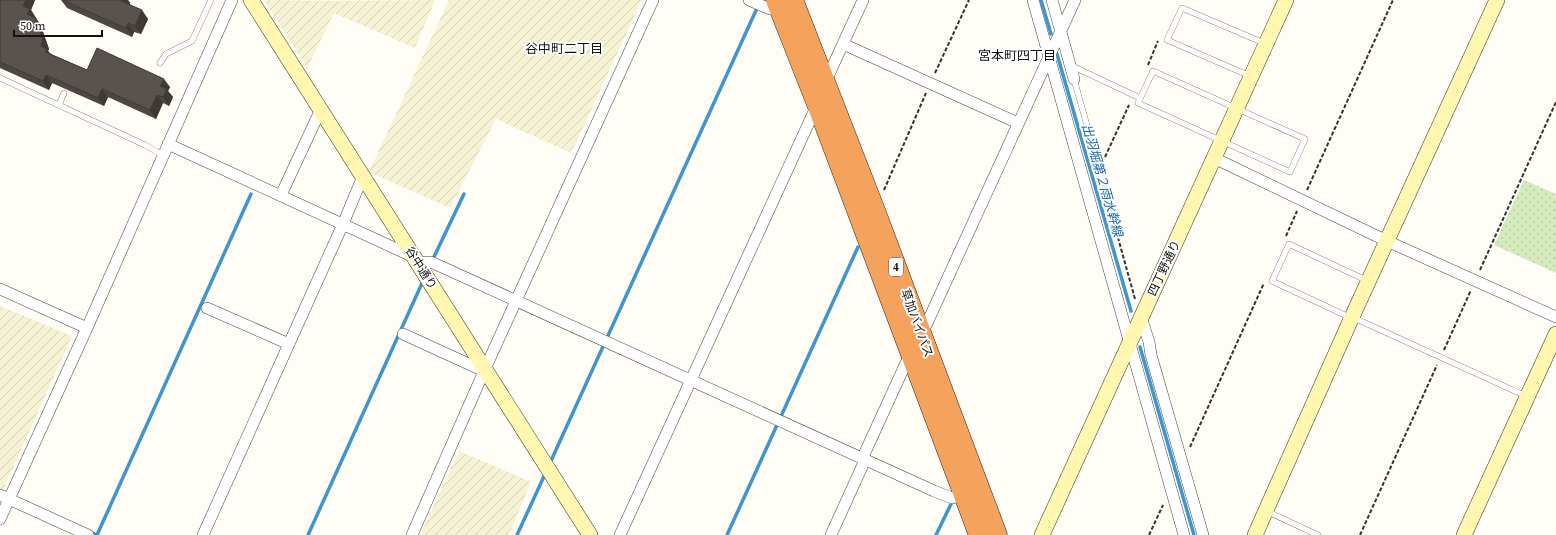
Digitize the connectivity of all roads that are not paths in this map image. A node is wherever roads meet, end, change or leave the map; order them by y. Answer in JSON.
{"nodes":[{"id":1,"x":211,"y":0,"type":"edge"},
{"id":2,"x":232,"y":0,"type":"edge"},
{"id":3,"x":251,"y":0,"type":"edge"},
{"id":4,"x":653,"y":0,"type":"edge"},
{"id":5,"x":749,"y":0,"type":"edge"},
{"id":6,"x":864,"y":0,"type":"edge"},
{"id":7,"x":1033,"y":0,"type":"edge"},
{"id":8,"x":1052,"y":0,"type":"edge"},
{"id":9,"x":1075,"y":0,"type":"edge"},
{"id":10,"x":1286,"y":0,"type":"edge"},
{"id":11,"x":1497,"y":0,"type":"edge"},
{"id":12,"x":783,"y":2,"type":"edge"},
{"id":13,"x":1061,"y":32,"type":"junction"},
{"id":14,"x":843,"y":44,"type":"junction"},
{"id":15,"x":1266,"y":44,"type":"junction"},
{"id":16,"x":1048,"y":57,"type":"junction"},
{"id":17,"x":160,"y":63,"type":"dead end"},
{"id":18,"x":1071,"y":66,"type":"junction"},
{"id":19,"x":1251,"y":77,"type":"junction"},
{"id":20,"x":0,"y":78,"type":"edge"},
{"id":21,"x":1074,"y":79,"type":"joint"},
{"id":22,"x":825,"y":82,"type":"junction"},
{"id":23,"x":64,"y":93,"type":"edge"},
{"id":24,"x":1140,"y":98,"type":"junction"},
{"id":25,"x":817,"y":104,"type":"junction"},
{"id":26,"x":59,"y":105,"type":"junction"},
{"id":27,"x":1236,"y":108,"type":"junction"},
{"id":28,"x":320,"y":109,"type":"junction"},
{"id":29,"x":1018,"y":123,"type":"junction"},
{"id":30,"x":1222,"y":140,"type":"junction"},
{"id":31,"x":168,"y":144,"type":"junction"},
{"id":32,"x":163,"y":155,"type":"junction"},
{"id":33,"x":1214,"y":158,"type":"junction"},
{"id":34,"x":363,"y":176,"type":"junction"},
{"id":35,"x":1103,"y":183,"type":"road end"},
{"id":36,"x":281,"y":195,"type":"junction"},
{"id":37,"x":343,"y":224,"type":"junction"},
{"id":38,"x":1387,"y":241,"type":"junction"},
{"id":39,"x":416,"y":260,"type":"junction"},
{"id":40,"x":1368,"y":281,"type":"junction"},
{"id":41,"x":0,"y":289,"type":"edge"},
{"id":42,"x":516,"y":302,"type":"junction"},
{"id":43,"x":207,"y":308,"type":"dead end"},
{"id":44,"x":1556,"y":317,"type":"edge"},
{"id":45,"x":1141,"y":318,"type":"junction"},
{"id":46,"x":1351,"y":318,"type":"junction"},
{"id":47,"x":87,"y":328,"type":"junction"},
{"id":48,"x":403,"y":334,"type":"dead end"},
{"id":49,"x":1556,"y":334,"type":"edge"},
{"id":50,"x":921,"y":335,"type":"junction"},
{"id":51,"x":1130,"y":342,"type":"junction"},
{"id":52,"x":289,"y":344,"type":"junction"},
{"id":53,"x":911,"y":352,"type":"junction"},
{"id":54,"x":484,"y":370,"type":"junction"},
{"id":55,"x":690,"y":381,"type":"junction"},
{"id":56,"x":1527,"y":396,"type":"junction"},
{"id":57,"x":864,"y":460,"type":"junction"},
{"id":58,"x":963,"y":494,"type":"junction"},
{"id":59,"x":4,"y":497,"type":"edge"},
{"id":60,"x":1266,"y":511,"type":"junction"},
{"id":61,"x":0,"y":519,"type":"edge"},
{"id":62,"x":88,"y":535,"type":"edge"},
{"id":63,"x":203,"y":535,"type":"edge"},
{"id":64,"x":412,"y":535,"type":"edge"},
{"id":65,"x":590,"y":535,"type":"edge"},
{"id":66,"x":620,"y":535,"type":"edge"},
{"id":67,"x":831,"y":535,"type":"edge"},
{"id":68,"x":979,"y":535,"type":"edge"},
{"id":69,"x":997,"y":535,"type":"edge"},
{"id":70,"x":1042,"y":535,"type":"edge"},
{"id":71,"x":1184,"y":535,"type":"edge"},
{"id":72,"x":1203,"y":535,"type":"edge"},
{"id":73,"x":1255,"y":535,"type":"edge"},
{"id":74,"x":1318,"y":535,"type":"edge"},
{"id":75,"x":1465,"y":535,"type":"edge"}],
"edges":[{"from":1,"to":17,"type":"lane"},
{"from":2,"to":31,"type":"street"},
{"from":3,"to":28,"type":"street","name":"谷中通り"},
{"from":4,"to":42,"type":"street"},
{"from":5,"to":12,"type":"street"},
{"from":6,"to":14,"type":"street"},
{"from":7,"to":16,"type":"street"},
{"from":8,"to":13,"type":"street"},
{"from":9,"to":13,"type":"street"},
{"from":10,"to":15,"type":"street","name":"四丁野通り"},
{"from":11,"to":38,"type":"street"},
{"from":12,"to":22,"type":"highway","name":"草加バイパス","number":"4"},
{"from":12,"to":25,"type":"highway","name":"草加バイパス","number":"4"},
{"from":13,"to":16,"type":"street"},
{"from":13,"to":18,"type":"street"},
{"from":14,"to":22,"type":"street"},
{"from":14,"to":29,"type":"street"},
{"from":15,"to":19,"type":"street","name":"四丁野通り"},
{"from":15,"to":19,"type":"lane"},
{"from":16,"to":29,"type":"street"},
{"from":16,"to":51,"type":"street"},
{"from":18,"to":21,"type":"street"},
{"from":18,"to":24,"type":"lane"},
{"from":19,"to":27,"type":"street","name":"四丁野通り"},
{"from":20,"to":26,"type":"lane"},
{"from":21,"to":35,"type":"lane"},
{"from":22,"to":25,"type":"street"},
{"from":22,"to":50,"type":"highway","name":"草加バイパス","number":"4"},
{"from":23,"to":26,"type":"lane"},
{"from":24,"to":27,"type":"lane"},
{"from":24,"to":30,"type":"lane"},
{"from":25,"to":53,"type":"highway","name":"草加バイパス","number":"4"},
{"from":25,"to":55,"type":"street"},
{"from":26,"to":32,"type":"lane"},
{"from":27,"to":30,"type":"street","name":"四丁野通り"},
{"from":27,"to":30,"type":"lane"},
{"from":28,"to":34,"type":"street","name":"谷中通り"},
{"from":28,"to":36,"type":"street"},
{"from":29,"to":50,"type":"street"},
{"from":30,"to":33,"type":"street","name":"四丁野通り"},
{"from":31,"to":32,"type":"street"},
{"from":31,"to":36,"type":"street"},
{"from":32,"to":47,"type":"street"},
{"from":33,"to":38,"type":"street"},
{"from":33,"to":45,"type":"street","name":"四丁野通り"},
{"from":34,"to":37,"type":"street"},
{"from":34,"to":39,"type":"street","name":"谷中通り"},
{"from":36,"to":37,"type":"street"},
{"from":37,"to":39,"type":"street"},
{"from":37,"to":52,"type":"street"},
{"from":38,"to":40,"type":"street"},
{"from":38,"to":44,"type":"street"},
{"from":39,"to":42,"type":"street"},
{"from":39,"to":54,"type":"street","name":"谷中通り"},
{"from":40,"to":46,"type":"street"},
{"from":40,"to":46,"type":"lane"},
{"from":41,"to":47,"type":"street"},
{"from":42,"to":54,"type":"street"},
{"from":42,"to":55,"type":"street"},
{"from":43,"to":52,"type":"street"},
{"from":45,"to":51,"type":"street","name":"四丁野通り"},
{"from":45,"to":72,"type":"street"},
{"from":46,"to":56,"type":"lane"},
{"from":46,"to":60,"type":"street"},
{"from":47,"to":59,"type":"street"},
{"from":48,"to":54,"type":"street"},
{"from":49,"to":56,"type":"street"},
{"from":50,"to":69,"type":"highway","name":"草加バイパス","number":"4"},
{"from":51,"to":70,"type":"street","name":"四丁野通り"},
{"from":51,"to":71,"type":"street"},
{"from":52,"to":63,"type":"street"},
{"from":53,"to":57,"type":"street"},
{"from":53,"to":58,"type":"highway","name":"草加バイパス","number":"4"},
{"from":54,"to":64,"type":"street"},
{"from":54,"to":65,"type":"street","name":"谷中通り"},
{"from":55,"to":57,"type":"street"},
{"from":55,"to":66,"type":"street"},
{"from":56,"to":75,"type":"street"},
{"from":57,"to":58,"type":"street"},
{"from":57,"to":67,"type":"street"},
{"from":58,"to":68,"type":"highway","name":"草加バイパス","number":"4"},
{"from":59,"to":61,"type":"street"},
{"from":59,"to":62,"type":"street"},
{"from":60,"to":73,"type":"street"},
{"from":60,"to":74,"type":"lane"}]}
